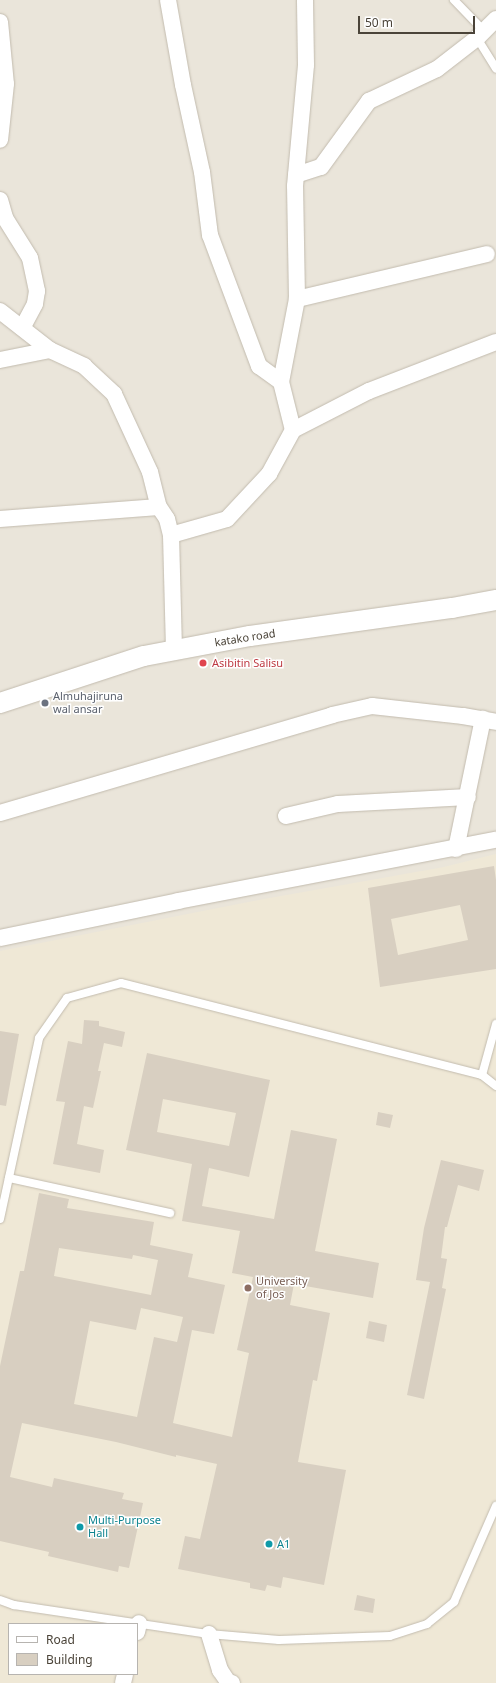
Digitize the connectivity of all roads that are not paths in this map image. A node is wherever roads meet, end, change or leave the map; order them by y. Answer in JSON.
{"nodes":[{"id":1,"x":168,"y":0,"type":"edge"},
{"id":2,"x":305,"y":0,"type":"edge"},
{"id":3,"x":454,"y":0,"type":"edge"},
{"id":4,"x":496,"y":19,"type":"edge"},
{"id":5,"x":0,"y":22,"type":"edge"},
{"id":6,"x":480,"y":34,"type":"junction"},
{"id":7,"x":496,"y":69,"type":"edge"},
{"id":8,"x":0,"y":140,"type":"edge"},
{"id":9,"x":296,"y":175,"type":"junction"},
{"id":10,"x":0,"y":200,"type":"edge"},
{"id":11,"x":487,"y":254,"type":"dead end"},
{"id":12,"x":297,"y":299,"type":"junction"},
{"id":13,"x":0,"y":311,"type":"edge"},
{"id":14,"x":22,"y":328,"type":"junction"},
{"id":15,"x":496,"y":342,"type":"edge"},
{"id":16,"x":50,"y":350,"type":"junction"},
{"id":17,"x":0,"y":360,"type":"edge"},
{"id":18,"x":281,"y":382,"type":"junction"},
{"id":19,"x":293,"y":430,"type":"junction"},
{"id":20,"x":159,"y":507,"type":"junction"},
{"id":21,"x":0,"y":519,"type":"edge"},
{"id":22,"x":171,"y":535,"type":"junction"},
{"id":23,"x":496,"y":600,"type":"edge"},
{"id":24,"x":174,"y":650,"type":"junction"},
{"id":25,"x":0,"y":703,"type":"edge"},
{"id":26,"x":490,"y":721,"type":"edge"},
{"id":27,"x":468,"y":797,"type":"junction"},
{"id":28,"x":0,"y":813,"type":"edge"},
{"id":29,"x":286,"y":816,"type":"dead end"},
{"id":30,"x":496,"y":840,"type":"edge"},
{"id":31,"x":456,"y":849,"type":"junction"},
{"id":32,"x":0,"y":938,"type":"edge"},
{"id":33,"x":496,"y":1024,"type":"edge"},
{"id":34,"x":482,"y":1075,"type":"junction"},
{"id":35,"x":496,"y":1086,"type":"edge"},
{"id":36,"x":9,"y":1178,"type":"junction"},
{"id":37,"x":170,"y":1213,"type":"dead end"},
{"id":38,"x":0,"y":1219,"type":"edge"},
{"id":39,"x":496,"y":1506,"type":"edge"},
{"id":40,"x":0,"y":1600,"type":"edge"},
{"id":41,"x":111,"y":1623,"type":"edge"},
{"id":42,"x":138,"y":1628,"type":"edge"},
{"id":43,"x":209,"y":1634,"type":"junction"},
{"id":44,"x":232,"y":1683,"type":"edge"}],
"edges":[{"from":1,"to":18,"type":"street"},
{"from":2,"to":9,"type":"street"},
{"from":3,"to":6,"type":"lane"},
{"from":4,"to":6,"type":"street"},
{"from":5,"to":8,"type":"street"},
{"from":6,"to":7,"type":"lane"},
{"from":6,"to":9,"type":"street"},
{"from":9,"to":12,"type":"street"},
{"from":10,"to":14,"type":"street"},
{"from":11,"to":12,"type":"street"},
{"from":12,"to":18,"type":"street"},
{"from":13,"to":14,"type":"street"},
{"from":14,"to":16,"type":"street"},
{"from":15,"to":19,"type":"street"},
{"from":16,"to":17,"type":"street"},
{"from":16,"to":20,"type":"street"},
{"from":18,"to":19,"type":"street"},
{"from":19,"to":22,"type":"street"},
{"from":20,"to":21,"type":"street"},
{"from":20,"to":22,"type":"street"},
{"from":22,"to":24,"type":"street"},
{"from":23,"to":24,"type":"street","name":"katako road"},
{"from":24,"to":25,"type":"street","name":"katako road"},
{"from":26,"to":27,"type":"street"},
{"from":26,"to":28,"type":"street"},
{"from":27,"to":29,"type":"street"},
{"from":27,"to":31,"type":"street"},
{"from":30,"to":31,"type":"street"},
{"from":31,"to":32,"type":"street"},
{"from":33,"to":34,"type":"lane"},
{"from":34,"to":35,"type":"lane"},
{"from":34,"to":36,"type":"lane"},
{"from":36,"to":37,"type":"lane"},
{"from":36,"to":38,"type":"lane"},
{"from":39,"to":43,"type":"lane"},
{"from":40,"to":41,"type":"lane"},
{"from":42,"to":43,"type":"lane"},
{"from":43,"to":44,"type":"street"}]}
